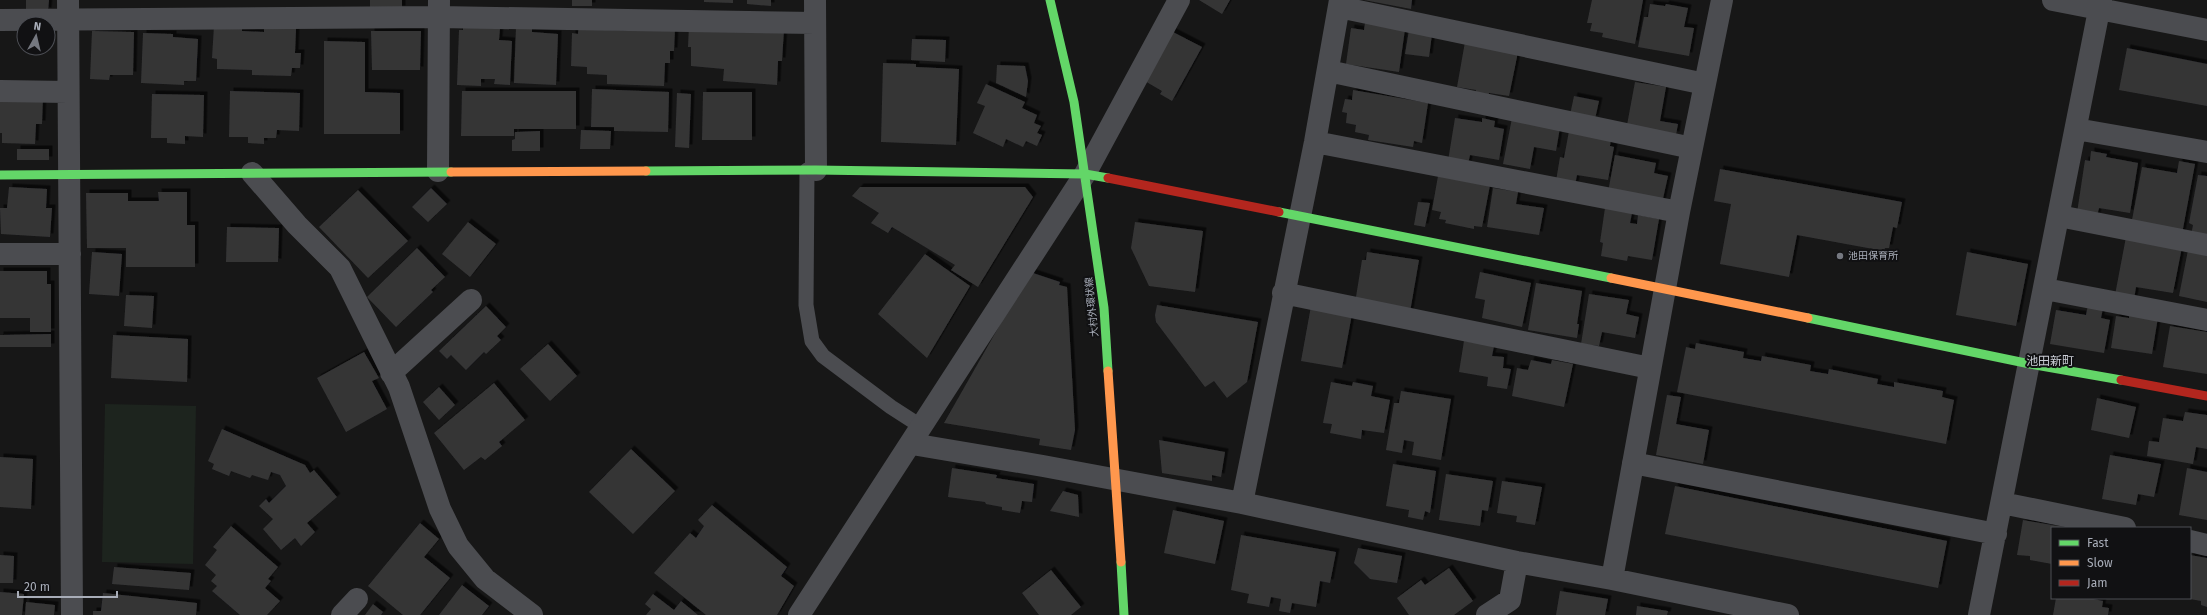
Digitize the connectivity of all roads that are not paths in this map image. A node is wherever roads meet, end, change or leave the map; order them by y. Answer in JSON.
{"nodes":[{"id":1,"x":815,"y":0,"type":"edge"},
{"id":2,"x":1050,"y":0,"type":"edge"},
{"id":3,"x":1179,"y":0,"type":"edge"},
{"id":4,"x":1722,"y":0,"type":"edge"},
{"id":5,"x":2053,"y":0,"type":"edge"},
{"id":6,"x":1339,"y":4,"type":"edge"},
{"id":7,"x":2100,"y":5,"type":"edge"},
{"id":8,"x":439,"y":9,"type":"edge"},
{"id":9,"x":68,"y":10,"type":"edge"},
{"id":10,"x":0,"y":20,"type":"edge"},
{"id":11,"x":815,"y":23,"type":"junction"},
{"id":12,"x":2207,"y":30,"type":"edge"},
{"id":13,"x":1328,"y":71,"type":"junction"},
{"id":14,"x":1705,"y":84,"type":"junction"},
{"id":15,"x":0,"y":92,"type":"edge"},
{"id":16,"x":68,"y":92,"type":"junction"},
{"id":17,"x":2076,"y":129,"type":"junction"},
{"id":18,"x":1315,"y":142,"type":"junction"},
{"id":19,"x":1692,"y":148,"type":"junction"},
{"id":20,"x":2207,"y":152,"type":"edge"},
{"id":21,"x":812,"y":170,"type":"junction"},
{"id":22,"x":438,"y":171,"type":"junction"},
{"id":23,"x":252,"y":173,"type":"junction"},
{"id":24,"x":1085,"y":174,"type":"junction"},
{"id":25,"x":0,"y":175,"type":"edge"},
{"id":26,"x":70,"y":175,"type":"junction"},
{"id":27,"x":1680,"y":212,"type":"junction"},
{"id":28,"x":2059,"y":216,"type":"junction"},
{"id":29,"x":1299,"y":217,"type":"junction"},
{"id":30,"x":2207,"y":245,"type":"edge"},
{"id":31,"x":0,"y":254,"type":"edge"},
{"id":32,"x":70,"y":254,"type":"junction"},
{"id":33,"x":1666,"y":289,"type":"junction"},
{"id":34,"x":2045,"y":289,"type":"junction"},
{"id":35,"x":1283,"y":294,"type":"junction"},
{"id":36,"x":471,"y":300,"type":"dead end"},
{"id":37,"x":2207,"y":320,"type":"edge"},
{"id":38,"x":2030,"y":364,"type":"junction"},
{"id":39,"x":1650,"y":368,"type":"junction"},
{"id":40,"x":391,"y":373,"type":"junction"},
{"id":41,"x":2207,"y":396,"type":"edge"},
{"id":42,"x":917,"y":436,"type":"junction"},
{"id":43,"x":1633,"y":463,"type":"junction"},
{"id":44,"x":1116,"y":480,"type":"junction"},
{"id":45,"x":1242,"y":503,"type":"junction"},
{"id":46,"x":2002,"y":503,"type":"junction"},
{"id":47,"x":2120,"y":527,"type":"edge"},
{"id":48,"x":1996,"y":534,"type":"junction"},
{"id":49,"x":2191,"y":541,"type":"edge"},
{"id":50,"x":2207,"y":545,"type":"edge"},
{"id":51,"x":1517,"y":562,"type":"junction"},
{"id":52,"x":1612,"y":579,"type":"junction"},
{"id":53,"x":357,"y":599,"type":"dead end"},
{"id":54,"x":529,"y":614,"type":"edge"},
{"id":55,"x":72,"y":615,"type":"edge"},
{"id":56,"x":342,"y":615,"type":"edge"},
{"id":57,"x":799,"y":615,"type":"edge"},
{"id":58,"x":1124,"y":615,"type":"edge"},
{"id":59,"x":1488,"y":615,"type":"edge"},
{"id":60,"x":1788,"y":615,"type":"edge"},
{"id":61,"x":1979,"y":615,"type":"edge"}],
"edges":[{"from":1,"to":11,"type":"street"},
{"from":2,"to":24,"type":"street","name":"大村外環状線"},
{"from":3,"to":24,"type":"street"},
{"from":4,"to":14,"type":"street"},
{"from":5,"to":7,"type":"street"},
{"from":6,"to":13,"type":"street"},
{"from":6,"to":14,"type":"street"},
{"from":7,"to":12,"type":"street"},
{"from":7,"to":17,"type":"street"},
{"from":8,"to":9,"type":"street"},
{"from":8,"to":11,"type":"street"},
{"from":8,"to":22,"type":"street"},
{"from":9,"to":10,"type":"street"},
{"from":9,"to":16,"type":"street"},
{"from":11,"to":21,"type":"street"},
{"from":13,"to":18,"type":"street"},
{"from":13,"to":19,"type":"street"},
{"from":14,"to":19,"type":"street"},
{"from":15,"to":16,"type":"street"},
{"from":16,"to":26,"type":"street"},
{"from":17,"to":20,"type":"street"},
{"from":17,"to":28,"type":"street"},
{"from":18,"to":27,"type":"street"},
{"from":18,"to":29,"type":"street"},
{"from":19,"to":27,"type":"street"},
{"from":21,"to":22,"type":"street"},
{"from":21,"to":24,"type":"street"},
{"from":21,"to":42,"type":"lane"},
{"from":22,"to":23,"type":"street"},
{"from":23,"to":26,"type":"street"},
{"from":23,"to":40,"type":"street"},
{"from":24,"to":29,"type":"street"},
{"from":24,"to":42,"type":"street"},
{"from":24,"to":44,"type":"street","name":"大村外環状線"},
{"from":25,"to":26,"type":"street"},
{"from":26,"to":32,"type":"street"},
{"from":27,"to":33,"type":"street"},
{"from":28,"to":30,"type":"street"},
{"from":28,"to":34,"type":"street"},
{"from":29,"to":33,"type":"street"},
{"from":29,"to":35,"type":"street"},
{"from":31,"to":32,"type":"street"},
{"from":32,"to":55,"type":"street"},
{"from":33,"to":38,"type":"street"},
{"from":33,"to":39,"type":"street"},
{"from":34,"to":37,"type":"street"},
{"from":34,"to":38,"type":"street"},
{"from":35,"to":39,"type":"street"},
{"from":35,"to":45,"type":"street"},
{"from":36,"to":40,"type":"street"},
{"from":38,"to":41,"type":"street"},
{"from":38,"to":46,"type":"street"},
{"from":39,"to":43,"type":"street"},
{"from":40,"to":54,"type":"street"},
{"from":42,"to":44,"type":"street"},
{"from":42,"to":57,"type":"street"},
{"from":43,"to":48,"type":"street"},
{"from":43,"to":52,"type":"street"},
{"from":44,"to":45,"type":"street"},
{"from":44,"to":58,"type":"street","name":"大村外環状線"},
{"from":45,"to":51,"type":"street"},
{"from":46,"to":47,"type":"street"},
{"from":46,"to":48,"type":"street"},
{"from":48,"to":61,"type":"street"},
{"from":49,"to":50,"type":"street"},
{"from":51,"to":52,"type":"street"},
{"from":51,"to":59,"type":"street"},
{"from":52,"to":60,"type":"street"},
{"from":53,"to":56,"type":"street"}]}
